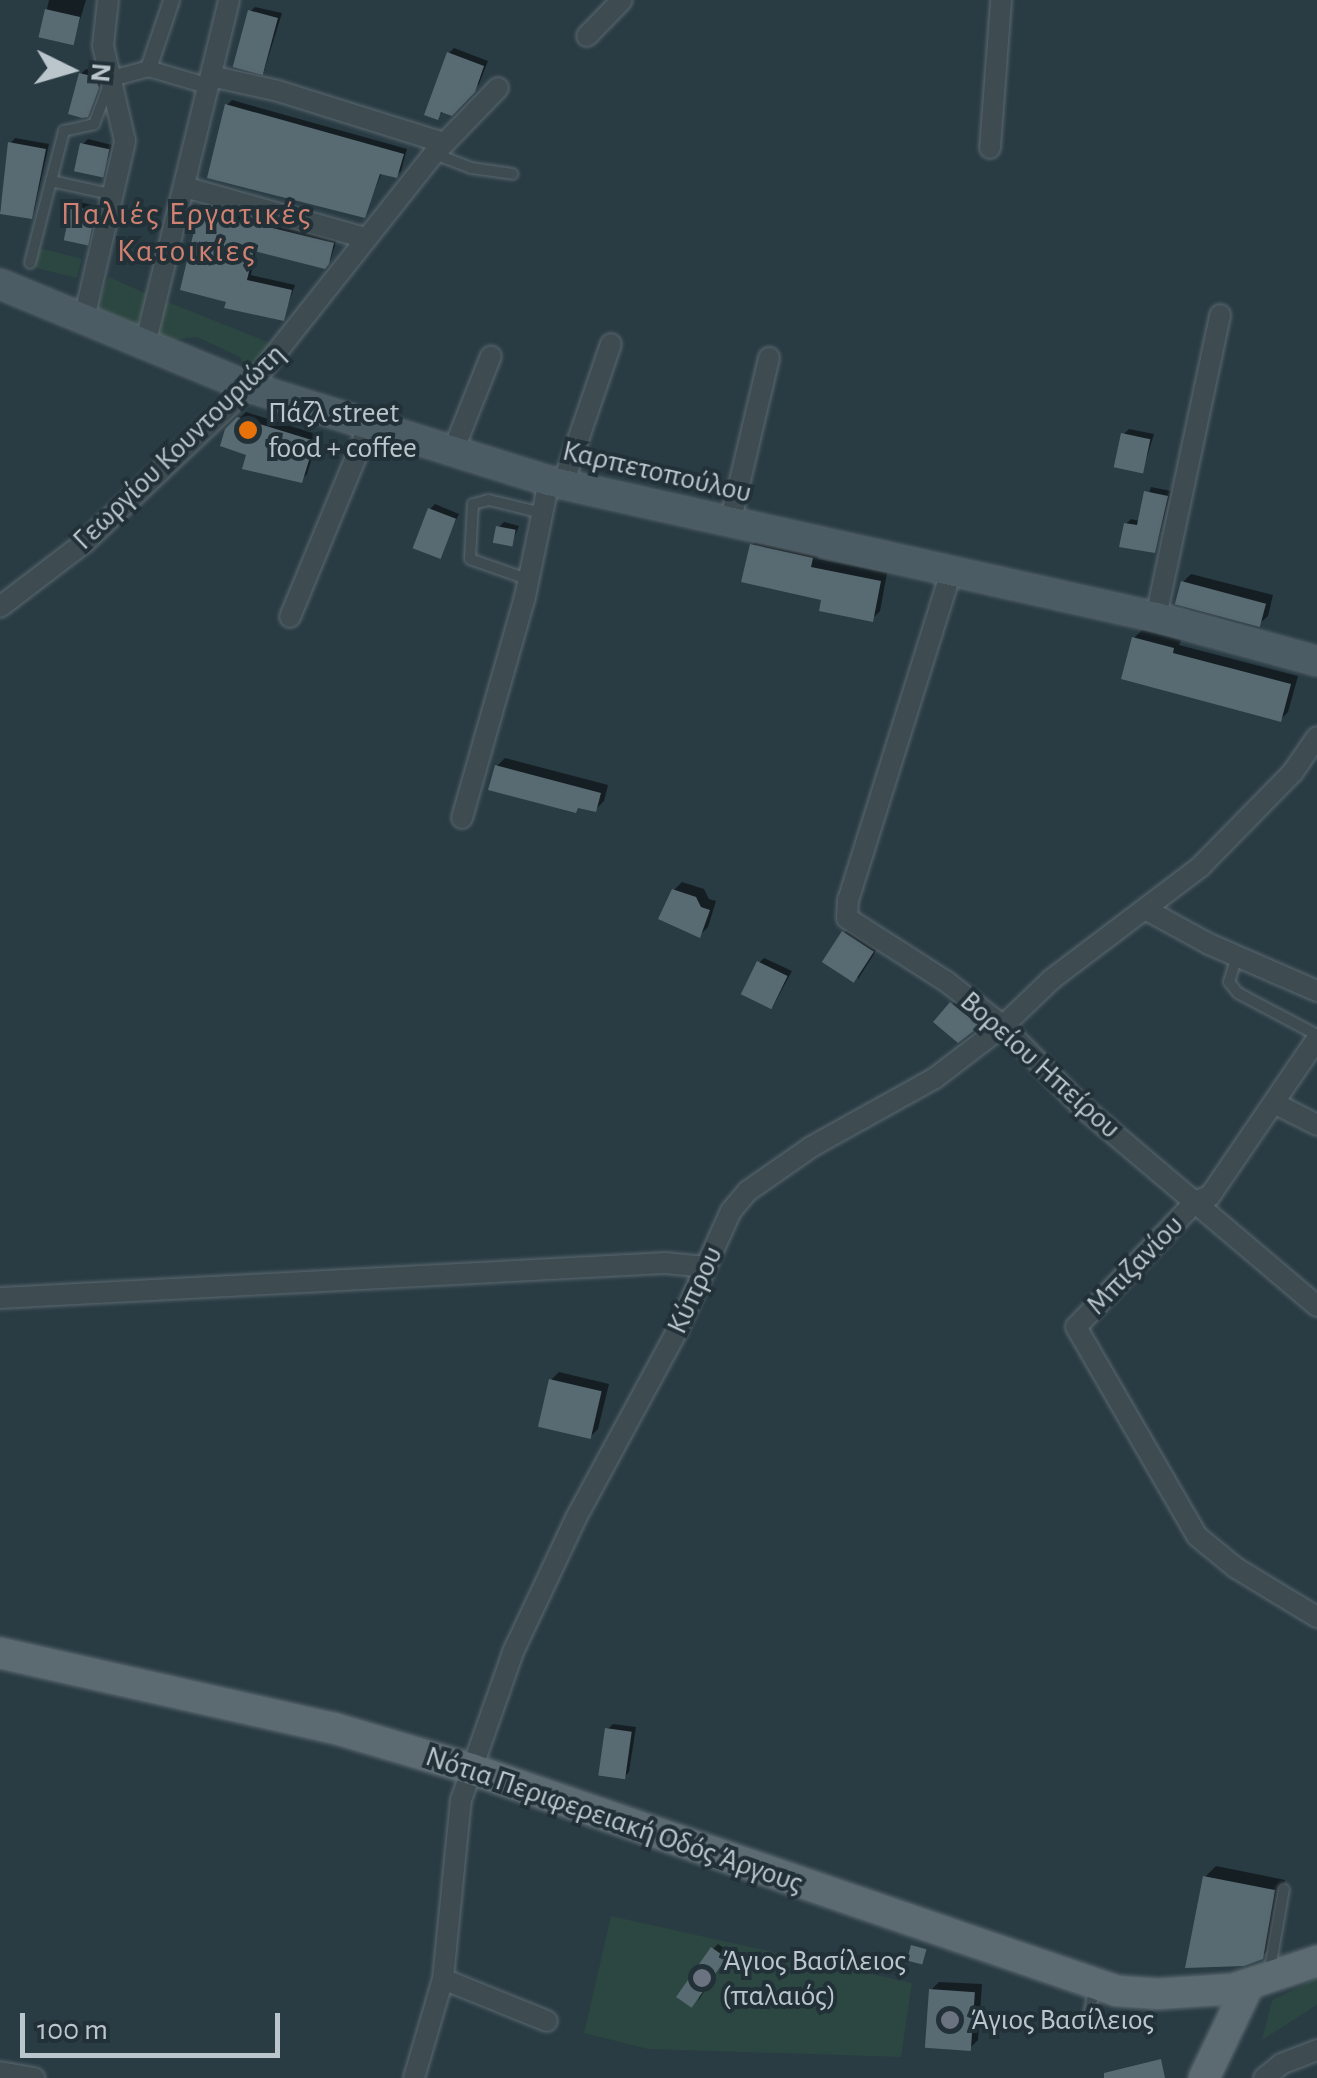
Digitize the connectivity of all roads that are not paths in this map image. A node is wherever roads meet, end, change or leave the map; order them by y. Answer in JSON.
{"nodes":[{"id":1,"x":108,"y":0,"type":"edge"},
{"id":2,"x":171,"y":0,"type":"edge"},
{"id":3,"x":228,"y":0,"type":"edge"},
{"id":4,"x":622,"y":0,"type":"edge"},
{"id":5,"x":1001,"y":0,"type":"edge"},
{"id":6,"x":587,"y":36,"type":"dead end"},
{"id":7,"x":148,"y":68,"type":"junction"},
{"id":8,"x":112,"y":78,"type":"junction"},
{"id":9,"x":210,"y":81,"type":"junction"},
{"id":10,"x":498,"y":88,"type":"dead end"},
{"id":11,"x":439,"y":148,"type":"junction"},
{"id":12,"x":990,"y":148,"type":"dead end"},
{"id":13,"x":512,"y":174,"type":"dead end"},
{"id":14,"x":51,"y":181,"type":"junction"},
{"id":15,"x":184,"y":187,"type":"junction"},
{"id":16,"x":116,"y":195,"type":"junction"},
{"id":17,"x":365,"y":238,"type":"junction"},
{"id":18,"x":30,"y":263,"type":"dead end"},
{"id":19,"x":0,"y":284,"type":"edge"},
{"id":20,"x":1220,"y":316,"type":"dead end"},
{"id":21,"x":84,"y":319,"type":"junction"},
{"id":22,"x":611,"y":344,"type":"dead end"},
{"id":23,"x":145,"y":345,"type":"junction"},
{"id":24,"x":491,"y":356,"type":"dead end"},
{"id":25,"x":769,"y":358,"type":"dead end"},
{"id":26,"x":249,"y":387,"type":"junction"},
{"id":27,"x":369,"y":425,"type":"junction"},
{"id":28,"x":454,"y":452,"type":"junction"},
{"id":29,"x":556,"y":482,"type":"junction"},
{"id":30,"x":542,"y":513,"type":"junction"},
{"id":31,"x":730,"y":523,"type":"junction"},
{"id":32,"x":951,"y":572,"type":"junction"},
{"id":33,"x":527,"y":579,"type":"junction"},
{"id":34,"x":0,"y":607,"type":"edge"},
{"id":35,"x":290,"y":617,"type":"dead end"},
{"id":36,"x":1156,"y":617,"type":"junction"},
{"id":37,"x":1317,"y":661,"type":"edge"},
{"id":38,"x":1317,"y":738,"type":"edge"},
{"id":39,"x":462,"y":818,"type":"dead end"},
{"id":40,"x":1145,"y":909,"type":"junction"},
{"id":41,"x":1237,"y":956,"type":"junction"},
{"id":42,"x":1317,"y":991,"type":"edge"},
{"id":43,"x":1003,"y":1026,"type":"junction"},
{"id":44,"x":1317,"y":1037,"type":"edge"},
{"id":45,"x":1276,"y":1104,"type":"junction"},
{"id":46,"x":1317,"y":1125,"type":"edge"},
{"id":47,"x":1196,"y":1201,"type":"junction"},
{"id":48,"x":706,"y":1267,"type":"junction"},
{"id":49,"x":0,"y":1298,"type":"edge"},
{"id":50,"x":1315,"y":1301,"type":"edge"},
{"id":51,"x":1317,"y":1617,"type":"edge"},
{"id":52,"x":0,"y":1653,"type":"edge"},
{"id":53,"x":471,"y":1769,"type":"junction"},
{"id":54,"x":1284,"y":1888,"type":"dead end"},
{"id":55,"x":1317,"y":1960,"type":"edge"},
{"id":56,"x":443,"y":1979,"type":"junction"},
{"id":57,"x":1246,"y":1985,"type":"junction"},
{"id":58,"x":1095,"y":1986,"type":"junction"},
{"id":59,"x":1088,"y":2019,"type":"dead end"},
{"id":60,"x":547,"y":2021,"type":"dead end"},
{"id":61,"x":1317,"y":2050,"type":"edge"},
{"id":62,"x":0,"y":2072,"type":"edge"},
{"id":63,"x":34,"y":2078,"type":"edge"},
{"id":64,"x":414,"y":2078,"type":"edge"},
{"id":65,"x":1190,"y":2078,"type":"edge"},
{"id":66,"x":1204,"y":2078,"type":"edge"},
{"id":67,"x":1264,"y":2078,"type":"edge"}],
"edges":[{"from":1,"to":8,"type":"street"},
{"from":2,"to":7,"type":"street"},
{"from":3,"to":9,"type":"street"},
{"from":4,"to":6,"type":"street"},
{"from":5,"to":12,"type":"street"},
{"from":7,"to":8,"type":"street"},
{"from":7,"to":9,"type":"street"},
{"from":8,"to":14,"type":"lane"},
{"from":8,"to":16,"type":"street"},
{"from":9,"to":11,"type":"street"},
{"from":9,"to":15,"type":"street"},
{"from":10,"to":11,"type":"street","name":"Γεωργίου Κουντουριώτη"},
{"from":11,"to":13,"type":"lane"},
{"from":11,"to":17,"type":"street","name":"Γεωργίου Κουντουριώτη"},
{"from":14,"to":16,"type":"lane"},
{"from":14,"to":18,"type":"lane"},
{"from":15,"to":17,"type":"street"},
{"from":15,"to":23,"type":"street"},
{"from":16,"to":21,"type":"street"},
{"from":17,"to":26,"type":"street","name":"Γεωργίου Κουντουριώτη"},
{"from":19,"to":21,"type":"main road","name":"Καρπετοπούλου"},
{"from":20,"to":36,"type":"street"},
{"from":21,"to":23,"type":"main road","name":"Καρπετοπούλου"},
{"from":22,"to":29,"type":"street"},
{"from":23,"to":26,"type":"main road","name":"Καρπετοπούλου"},
{"from":24,"to":28,"type":"street"},
{"from":25,"to":31,"type":"street"},
{"from":26,"to":27,"type":"main road","name":"Καρπετοπούλου"},
{"from":26,"to":34,"type":"street","name":"Γεωργίου Κουντουριώτη"},
{"from":27,"to":28,"type":"main road","name":"Καρπετοπούλου"},
{"from":27,"to":35,"type":"street"},
{"from":28,"to":29,"type":"main road","name":"Καρπετοπούλου"},
{"from":29,"to":30,"type":"street"},
{"from":29,"to":31,"type":"main road","name":"Καρπετοπούλου"},
{"from":30,"to":33,"type":"street"},
{"from":30,"to":33,"type":"lane"},
{"from":31,"to":32,"type":"main road","name":"Καρπετοπούλου"},
{"from":32,"to":36,"type":"main road","name":"Καρπετοπούλου"},
{"from":32,"to":43,"type":"street","name":"Βορείου Ηπείρου"},
{"from":33,"to":39,"type":"street"},
{"from":36,"to":37,"type":"main road","name":"Καρπετοπούλου"},
{"from":38,"to":40,"type":"street","name":"Κύπρου"},
{"from":40,"to":41,"type":"street"},
{"from":40,"to":43,"type":"street","name":"Κύπρου"},
{"from":41,"to":42,"type":"street"},
{"from":41,"to":44,"type":"lane"},
{"from":43,"to":47,"type":"street","name":"Βορείου Ηπείρου"},
{"from":43,"to":48,"type":"street","name":"Κύπρου"},
{"from":44,"to":45,"type":"street","name":"Μπιζανίου"},
{"from":45,"to":46,"type":"street"},
{"from":45,"to":47,"type":"street","name":"Μπιζανίου"},
{"from":47,"to":50,"type":"street","name":"Βορείου Ηπείρου"},
{"from":47,"to":51,"type":"street","name":"Μπιζανίου"},
{"from":48,"to":49,"type":"street"},
{"from":48,"to":53,"type":"street","name":"Κύπρου"},
{"from":52,"to":53,"type":"main road","name":"Νότια Περιφερειακή Οδός Άργους"},
{"from":53,"to":56,"type":"street","name":"Κύπρου"},
{"from":53,"to":58,"type":"main road","name":"Νότια Περιφερειακή Οδός Άργους"},
{"from":54,"to":57,"type":"lane"},
{"from":55,"to":57,"type":"main road","name":"Νότια Περιφερειακή Οδός Άργους"},
{"from":56,"to":60,"type":"street"},
{"from":56,"to":64,"type":"street","name":"Κύπρου"},
{"from":57,"to":58,"type":"main road","name":"Νότια Περιφερειακή Οδός Άργους"},
{"from":57,"to":65,"type":"main road"},
{"from":57,"to":66,"type":"main road"},
{"from":58,"to":59,"type":"lane"},
{"from":61,"to":67,"type":"street"},
{"from":62,"to":63,"type":"street"}]}
